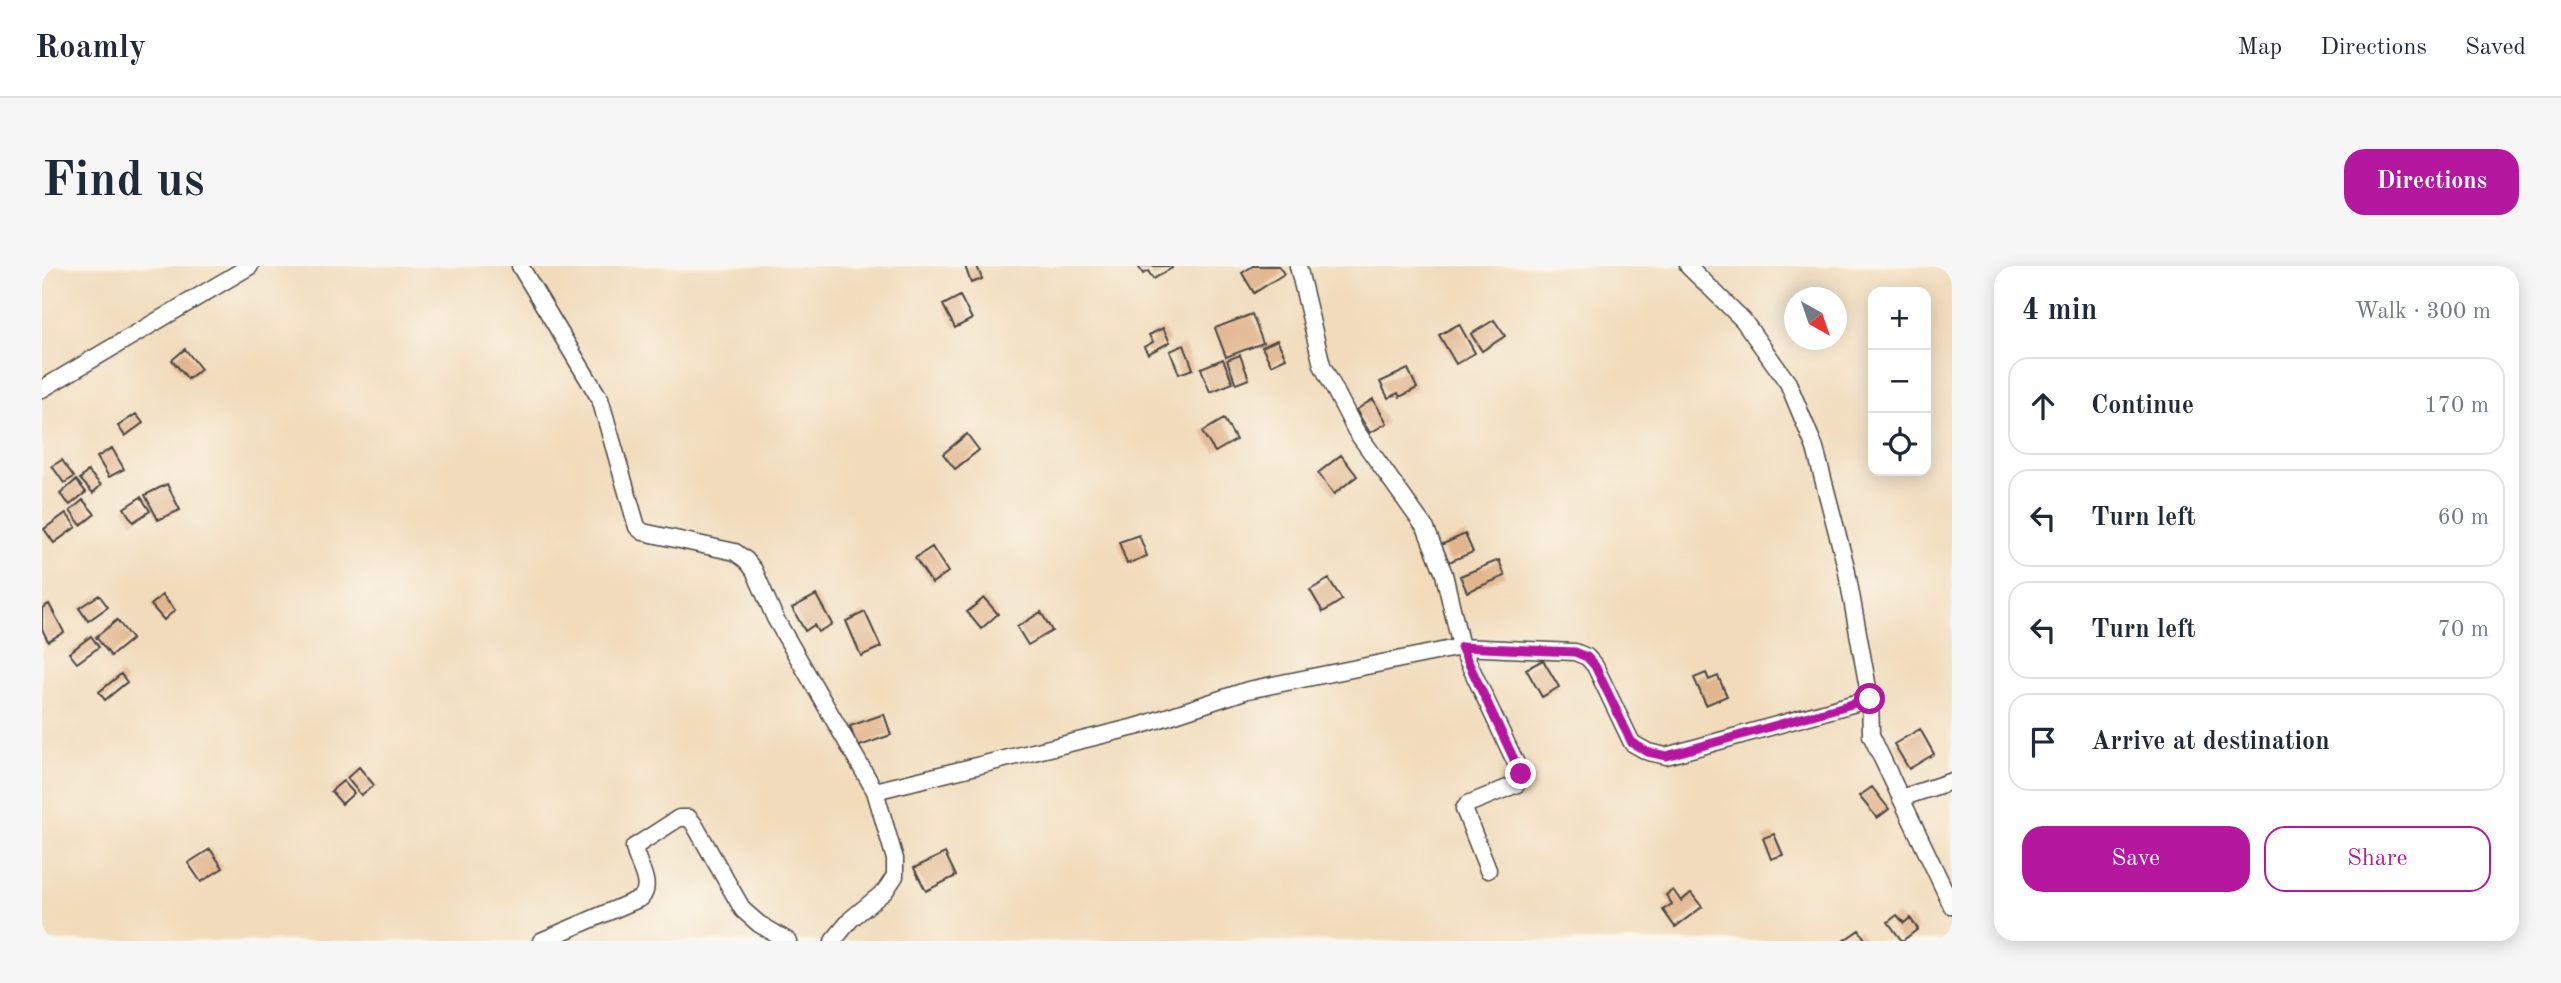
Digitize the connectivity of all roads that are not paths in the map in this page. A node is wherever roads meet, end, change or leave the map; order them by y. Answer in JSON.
{"nodes":[{"id":1,"x":250,"y":266,"type":"edge"},
{"id":2,"x":520,"y":266,"type":"edge"},
{"id":3,"x":1298,"y":266,"type":"edge"},
{"id":4,"x":1688,"y":266,"type":"edge"},
{"id":5,"x":228,"y":271,"type":"edge"},
{"id":6,"x":42,"y":389,"type":"edge"},
{"id":7,"x":1461,"y":647,"type":"junction"},
{"id":8,"x":1870,"y":699,"type":"junction"},
{"id":9,"x":1952,"y":781,"type":"edge"},
{"id":10,"x":875,"y":791,"type":"junction"},
{"id":11,"x":1901,"y":798,"type":"junction"},
{"id":12,"x":1488,"y":870,"type":"dead end"},
{"id":13,"x":1952,"y":905,"type":"edge"},
{"id":14,"x":541,"y":941,"type":"edge"},
{"id":15,"x":788,"y":941,"type":"edge"},
{"id":16,"x":833,"y":941,"type":"edge"}],
"edges":[{"from":1,"to":5,"type":"street"},
{"from":2,"to":10,"type":"street"},
{"from":3,"to":7,"type":"street"},
{"from":4,"to":8,"type":"street"},
{"from":5,"to":6,"type":"street"},
{"from":7,"to":8,"type":"street"},
{"from":7,"to":10,"type":"street"},
{"from":7,"to":12,"type":"street"},
{"from":8,"to":11,"type":"street"},
{"from":9,"to":11,"type":"street"},
{"from":10,"to":16,"type":"street"},
{"from":11,"to":13,"type":"street"},
{"from":14,"to":15,"type":"street"}]}
